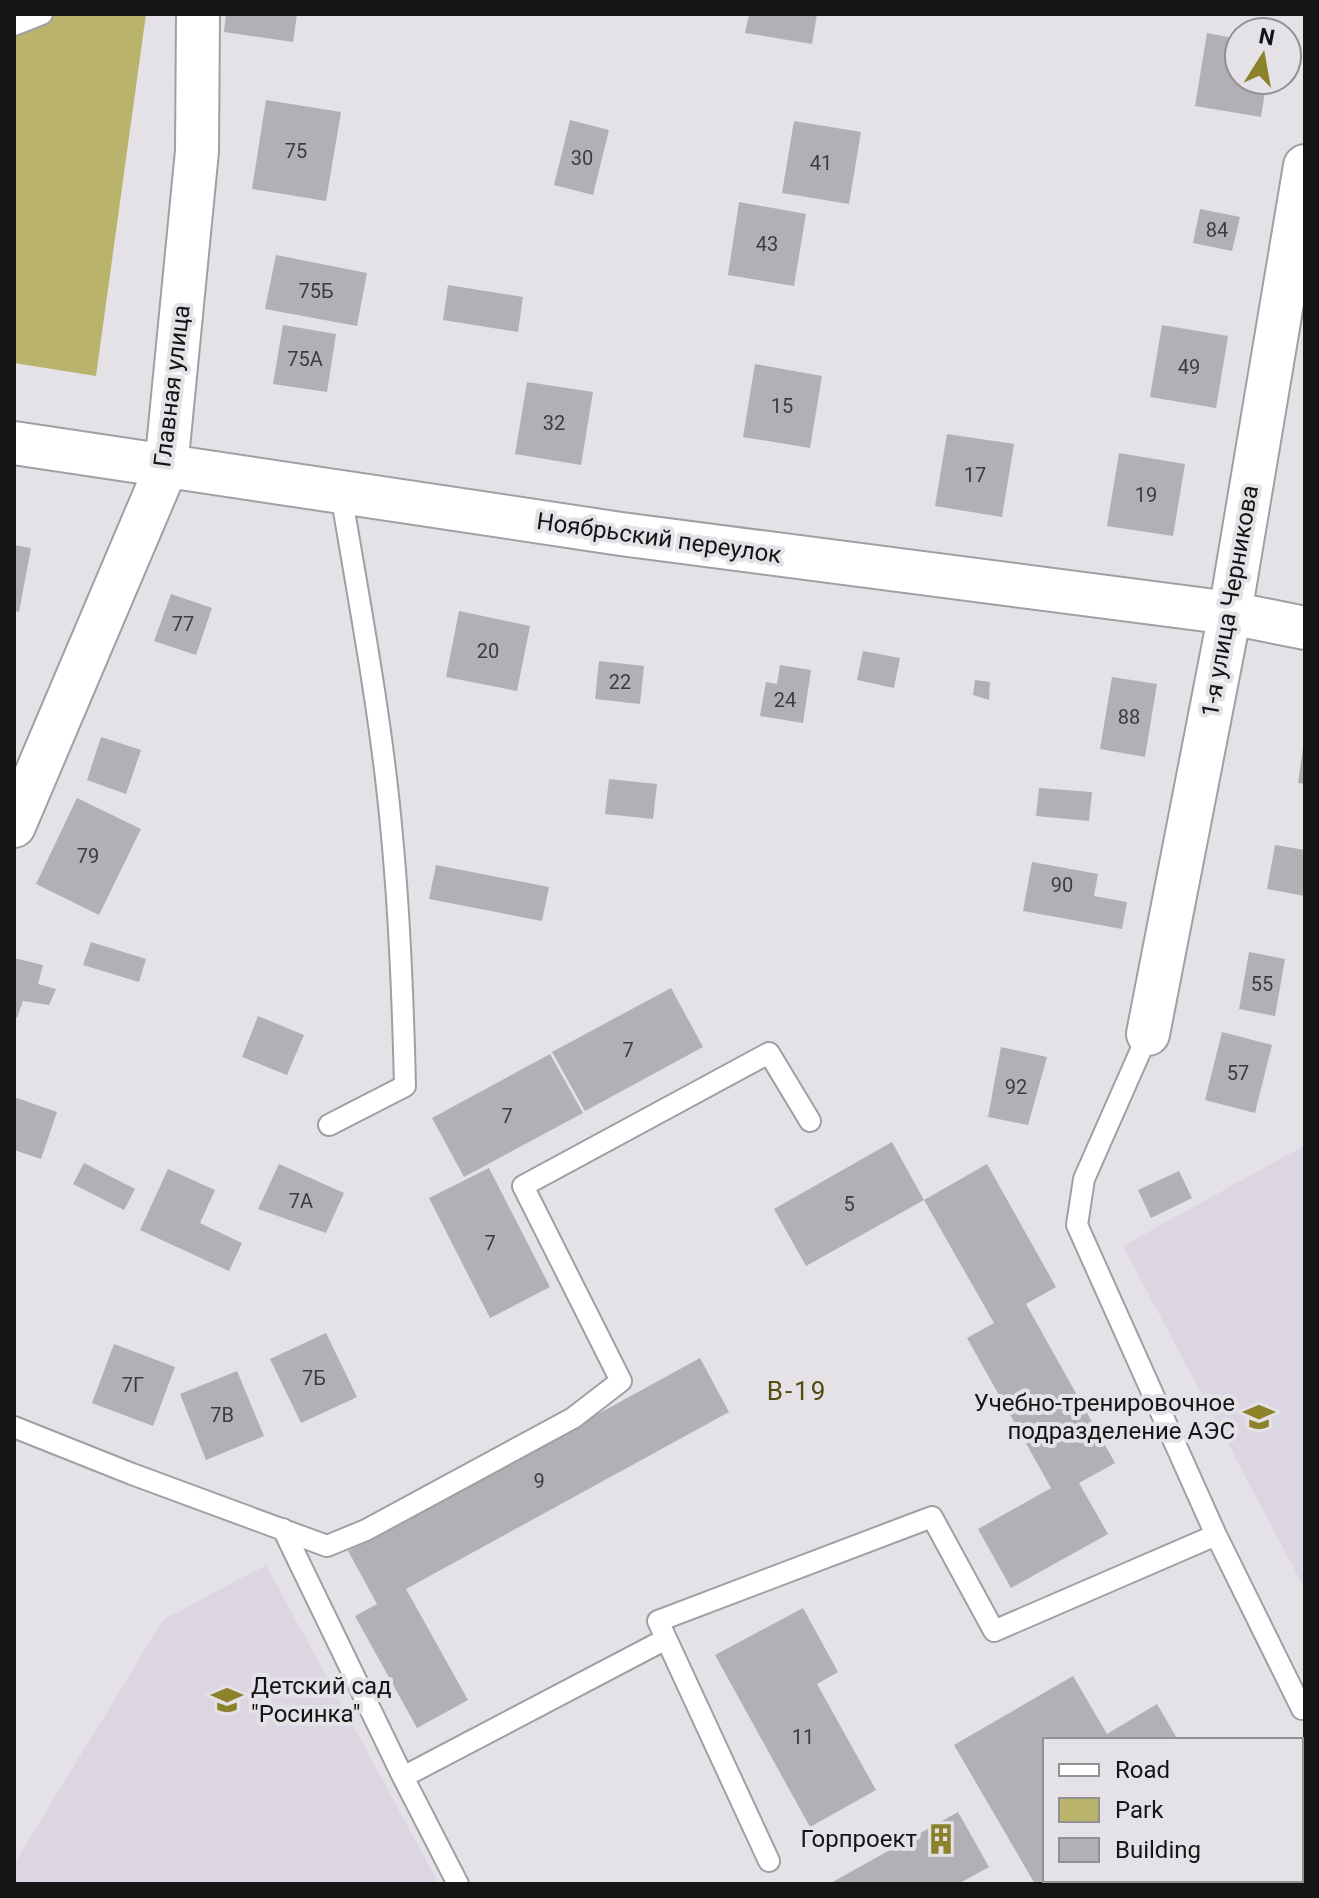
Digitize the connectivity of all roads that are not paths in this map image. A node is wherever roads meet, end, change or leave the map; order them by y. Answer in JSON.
{"nodes":[{"id":1,"x":42,"y":14,"type":"edge"},
{"id":2,"x":198,"y":14,"type":"edge"},
{"id":3,"x":14,"y":25,"type":"edge"},
{"id":4,"x":1305,"y":166,"type":"edge"},
{"id":5,"x":14,"y":443,"type":"edge"},
{"id":6,"x":166,"y":468,"type":"junction"},
{"id":7,"x":341,"y":493,"type":"junction"},
{"id":8,"x":1230,"y":613,"type":"junction"},
{"id":9,"x":1305,"y":628,"type":"edge"},
{"id":10,"x":14,"y":826,"type":"edge"},
{"id":11,"x":1148,"y":1034,"type":"joint"},
{"id":12,"x":810,"y":1121,"type":"dead end"},
{"id":13,"x":329,"y":1125,"type":"dead end"},
{"id":14,"x":14,"y":1427,"type":"edge"},
{"id":15,"x":283,"y":1529,"type":"junction"},
{"id":16,"x":1216,"y":1535,"type":"junction"},
{"id":17,"x":666,"y":1639,"type":"junction"},
{"id":18,"x":1302,"y":1709,"type":"dead end"},
{"id":19,"x":403,"y":1777,"type":"junction"},
{"id":20,"x":769,"y":1861,"type":"dead end"},
{"id":21,"x":458,"y":1884,"type":"edge"}],
"edges":[{"from":1,"to":3,"type":"lane"},
{"from":2,"to":6,"type":"street","name":"Главная улица"},
{"from":4,"to":8,"type":"street","name":"1-я улица Черникова"},
{"from":5,"to":6,"type":"street","name":"Ноябрьский переулок"},
{"from":6,"to":7,"type":"street","name":"Ноябрьский переулок"},
{"from":6,"to":10,"type":"street","name":"Главная улица"},
{"from":7,"to":8,"type":"street","name":"Ноябрьский переулок"},
{"from":7,"to":13,"type":"lane"},
{"from":8,"to":9,"type":"street","name":"Ноябрьский переулок"},
{"from":8,"to":11,"type":"street","name":"1-я улица Черникова"},
{"from":11,"to":16,"type":"lane"},
{"from":12,"to":15,"type":"lane"},
{"from":14,"to":15,"type":"lane"},
{"from":15,"to":19,"type":"lane"},
{"from":16,"to":17,"type":"lane"},
{"from":16,"to":18,"type":"lane"},
{"from":17,"to":19,"type":"lane"},
{"from":17,"to":20,"type":"lane"},
{"from":19,"to":21,"type":"lane"}]}
